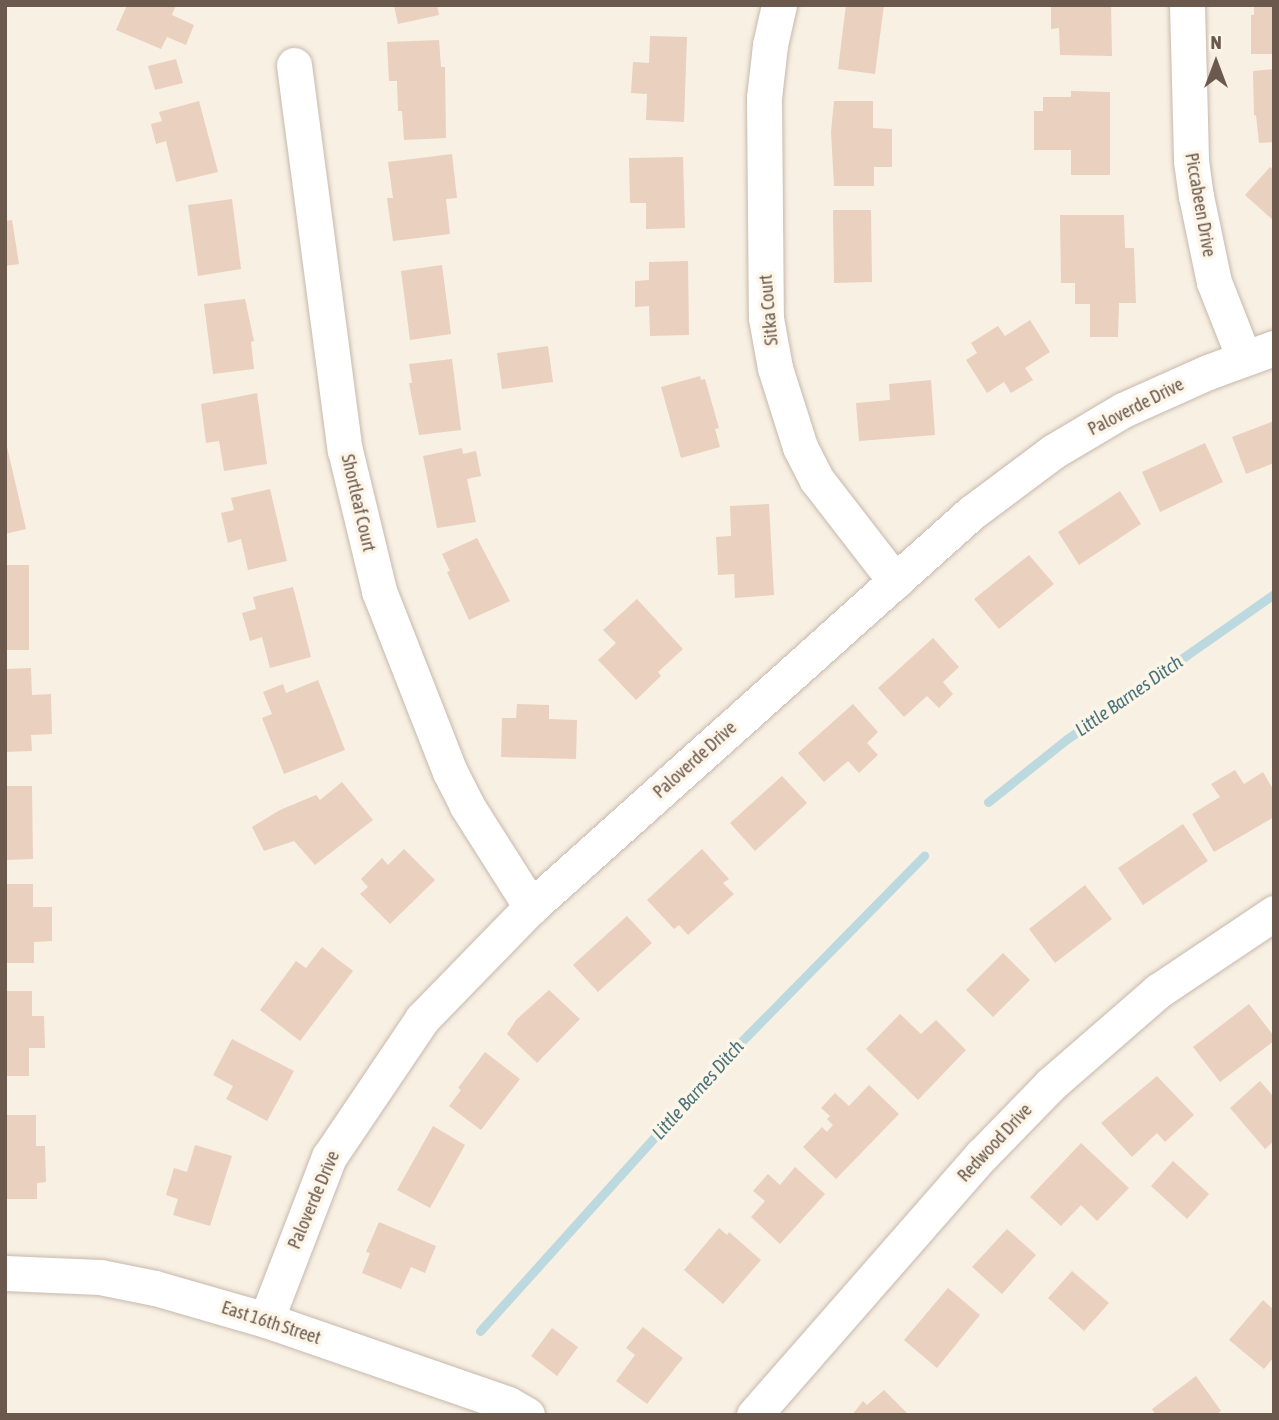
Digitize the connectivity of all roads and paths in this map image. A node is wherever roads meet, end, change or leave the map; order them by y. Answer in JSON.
{"nodes":[{"id":1,"x":779,"y":5,"type":"edge"},
{"id":2,"x":1187,"y":5,"type":"edge"},
{"id":3,"x":294,"y":65,"type":"dead end"},
{"id":4,"x":1259,"y":353,"type":"edge"},
{"id":5,"x":895,"y":581,"type":"junction"},
{"id":6,"x":531,"y":907,"type":"junction"},
{"id":7,"x":1274,"y":913,"type":"edge"},
{"id":8,"x":5,"y":1273,"type":"edge"},
{"id":9,"x":266,"y":1320,"type":"junction"},
{"id":10,"x":527,"y":1415,"type":"edge"},
{"id":11,"x":754,"y":1415,"type":"edge"}],
"edges":[{"from":1,"to":5,"type":"street","name":"Sitka Court"},
{"from":2,"to":4,"type":"street","name":"Piccabeen Drive"},
{"from":3,"to":6,"type":"street","name":"Shortleaf Court"},
{"from":4,"to":5,"type":"street","name":"Paloverde Drive"},
{"from":5,"to":6,"type":"street","name":"Paloverde Drive"},
{"from":6,"to":9,"type":"street","name":"Paloverde Drive"},
{"from":7,"to":11,"type":"street","name":"Redwood Drive"},
{"from":8,"to":9,"type":"street","name":"East 16th Street"},
{"from":9,"to":10,"type":"street","name":"East 16th Street"}]}
